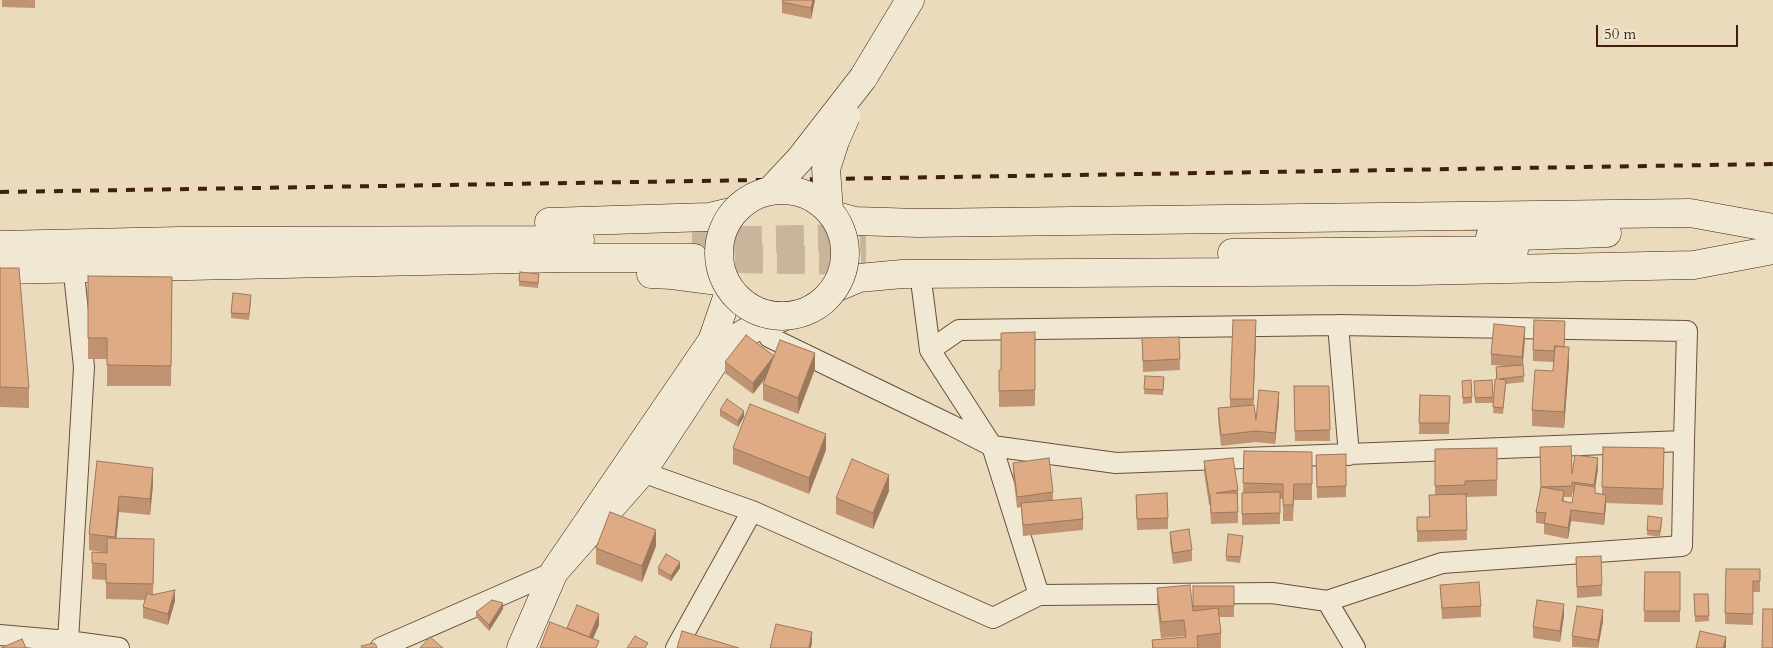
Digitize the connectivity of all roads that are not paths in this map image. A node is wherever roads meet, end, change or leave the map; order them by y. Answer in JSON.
{"nodes":[{"id":1,"x":910,"y":0,"type":"edge"},
{"id":2,"x":863,"y":78,"type":"junction"},
{"id":3,"x":771,"y":190,"type":"junction"},
{"id":4,"x":734,"y":211,"type":"junction"},
{"id":5,"x":831,"y":212,"type":"junction"},
{"id":6,"x":1773,"y":229,"type":"edge"},
{"id":7,"x":0,"y":245,"type":"edge"},
{"id":8,"x":1773,"y":249,"type":"edge"},
{"id":9,"x":693,"y":250,"type":"tunnel mouth"},
{"id":10,"x":72,"y":256,"type":"junction"},
{"id":11,"x":0,"y":270,"type":"edge"},
{"id":12,"x":912,"y":281,"type":"junction"},
{"id":13,"x":728,"y":286,"type":"junction"},
{"id":14,"x":835,"y":288,"type":"junction"},
{"id":15,"x":1338,"y":326,"type":"junction"},
{"id":16,"x":776,"y":327,"type":"junction"},
{"id":17,"x":930,"y":350,"type":"junction"},
{"id":18,"x":659,"y":432,"type":"junction"},
{"id":19,"x":1684,"y":441,"type":"junction"},
{"id":20,"x":992,"y":446,"type":"junction"},
{"id":21,"x":1349,"y":455,"type":"junction"},
{"id":22,"x":642,"y":472,"type":"junction"},
{"id":23,"x":752,"y":512,"type":"junction"},
{"id":24,"x":554,"y":572,"type":"junction"},
{"id":25,"x":1039,"y":595,"type":"junction"},
{"id":26,"x":1327,"y":601,"type":"junction"},
{"id":27,"x":0,"y":635,"type":"edge"},
{"id":28,"x":68,"y":641,"type":"junction"},
{"id":29,"x":119,"y":648,"type":"edge"},
{"id":30,"x":380,"y":648,"type":"edge"},
{"id":31,"x":521,"y":648,"type":"edge"},
{"id":32,"x":676,"y":648,"type":"edge"},
{"id":33,"x":1355,"y":648,"type":"edge"}],
"edges":[{"from":1,"to":2,"type":"main road"},
{"from":2,"to":3,"type":"main road","bridge":true},
{"from":2,"to":5,"type":"main road","bridge":true},
{"from":3,"to":4,"type":"main road","bridge":true},
{"from":3,"to":5,"type":"main road","bridge":true},
{"from":4,"to":10,"type":"main road"},
{"from":4,"to":13,"type":"main road","bridge":true},
{"from":5,"to":6,"type":"main road"},
{"from":5,"to":14,"type":"main road","bridge":true},
{"from":6,"to":8,"type":"main road"},
{"from":7,"to":10,"type":"main road"},
{"from":8,"to":12,"type":"main road"},
{"from":9,"to":10,"type":"main road"},
{"from":10,"to":11,"type":"main road"},
{"from":10,"to":13,"type":"main road"},
{"from":10,"to":28,"type":"street"},
{"from":12,"to":14,"type":"main road"},
{"from":12,"to":17,"type":"street"},
{"from":13,"to":16,"type":"main road","bridge":true},
{"from":13,"to":18,"type":"main road"},
{"from":14,"to":16,"type":"main road","bridge":true},
{"from":15,"to":17,"type":"street"},
{"from":15,"to":19,"type":"street"},
{"from":15,"to":21,"type":"street"},
{"from":16,"to":18,"type":"main road"},
{"from":16,"to":20,"type":"street"},
{"from":17,"to":20,"type":"street"},
{"from":18,"to":22,"type":"main road"},
{"from":18,"to":24,"type":"main road"},
{"from":19,"to":21,"type":"street"},
{"from":19,"to":26,"type":"street"},
{"from":20,"to":21,"type":"street"},
{"from":20,"to":25,"type":"street"},
{"from":22,"to":23,"type":"street"},
{"from":22,"to":24,"type":"main road"},
{"from":23,"to":25,"type":"street"},
{"from":23,"to":32,"type":"street"},
{"from":24,"to":30,"type":"street"},
{"from":24,"to":31,"type":"main road"},
{"from":25,"to":26,"type":"street"},
{"from":26,"to":33,"type":"street"},
{"from":27,"to":28,"type":"street"},
{"from":28,"to":29,"type":"street"}]}
